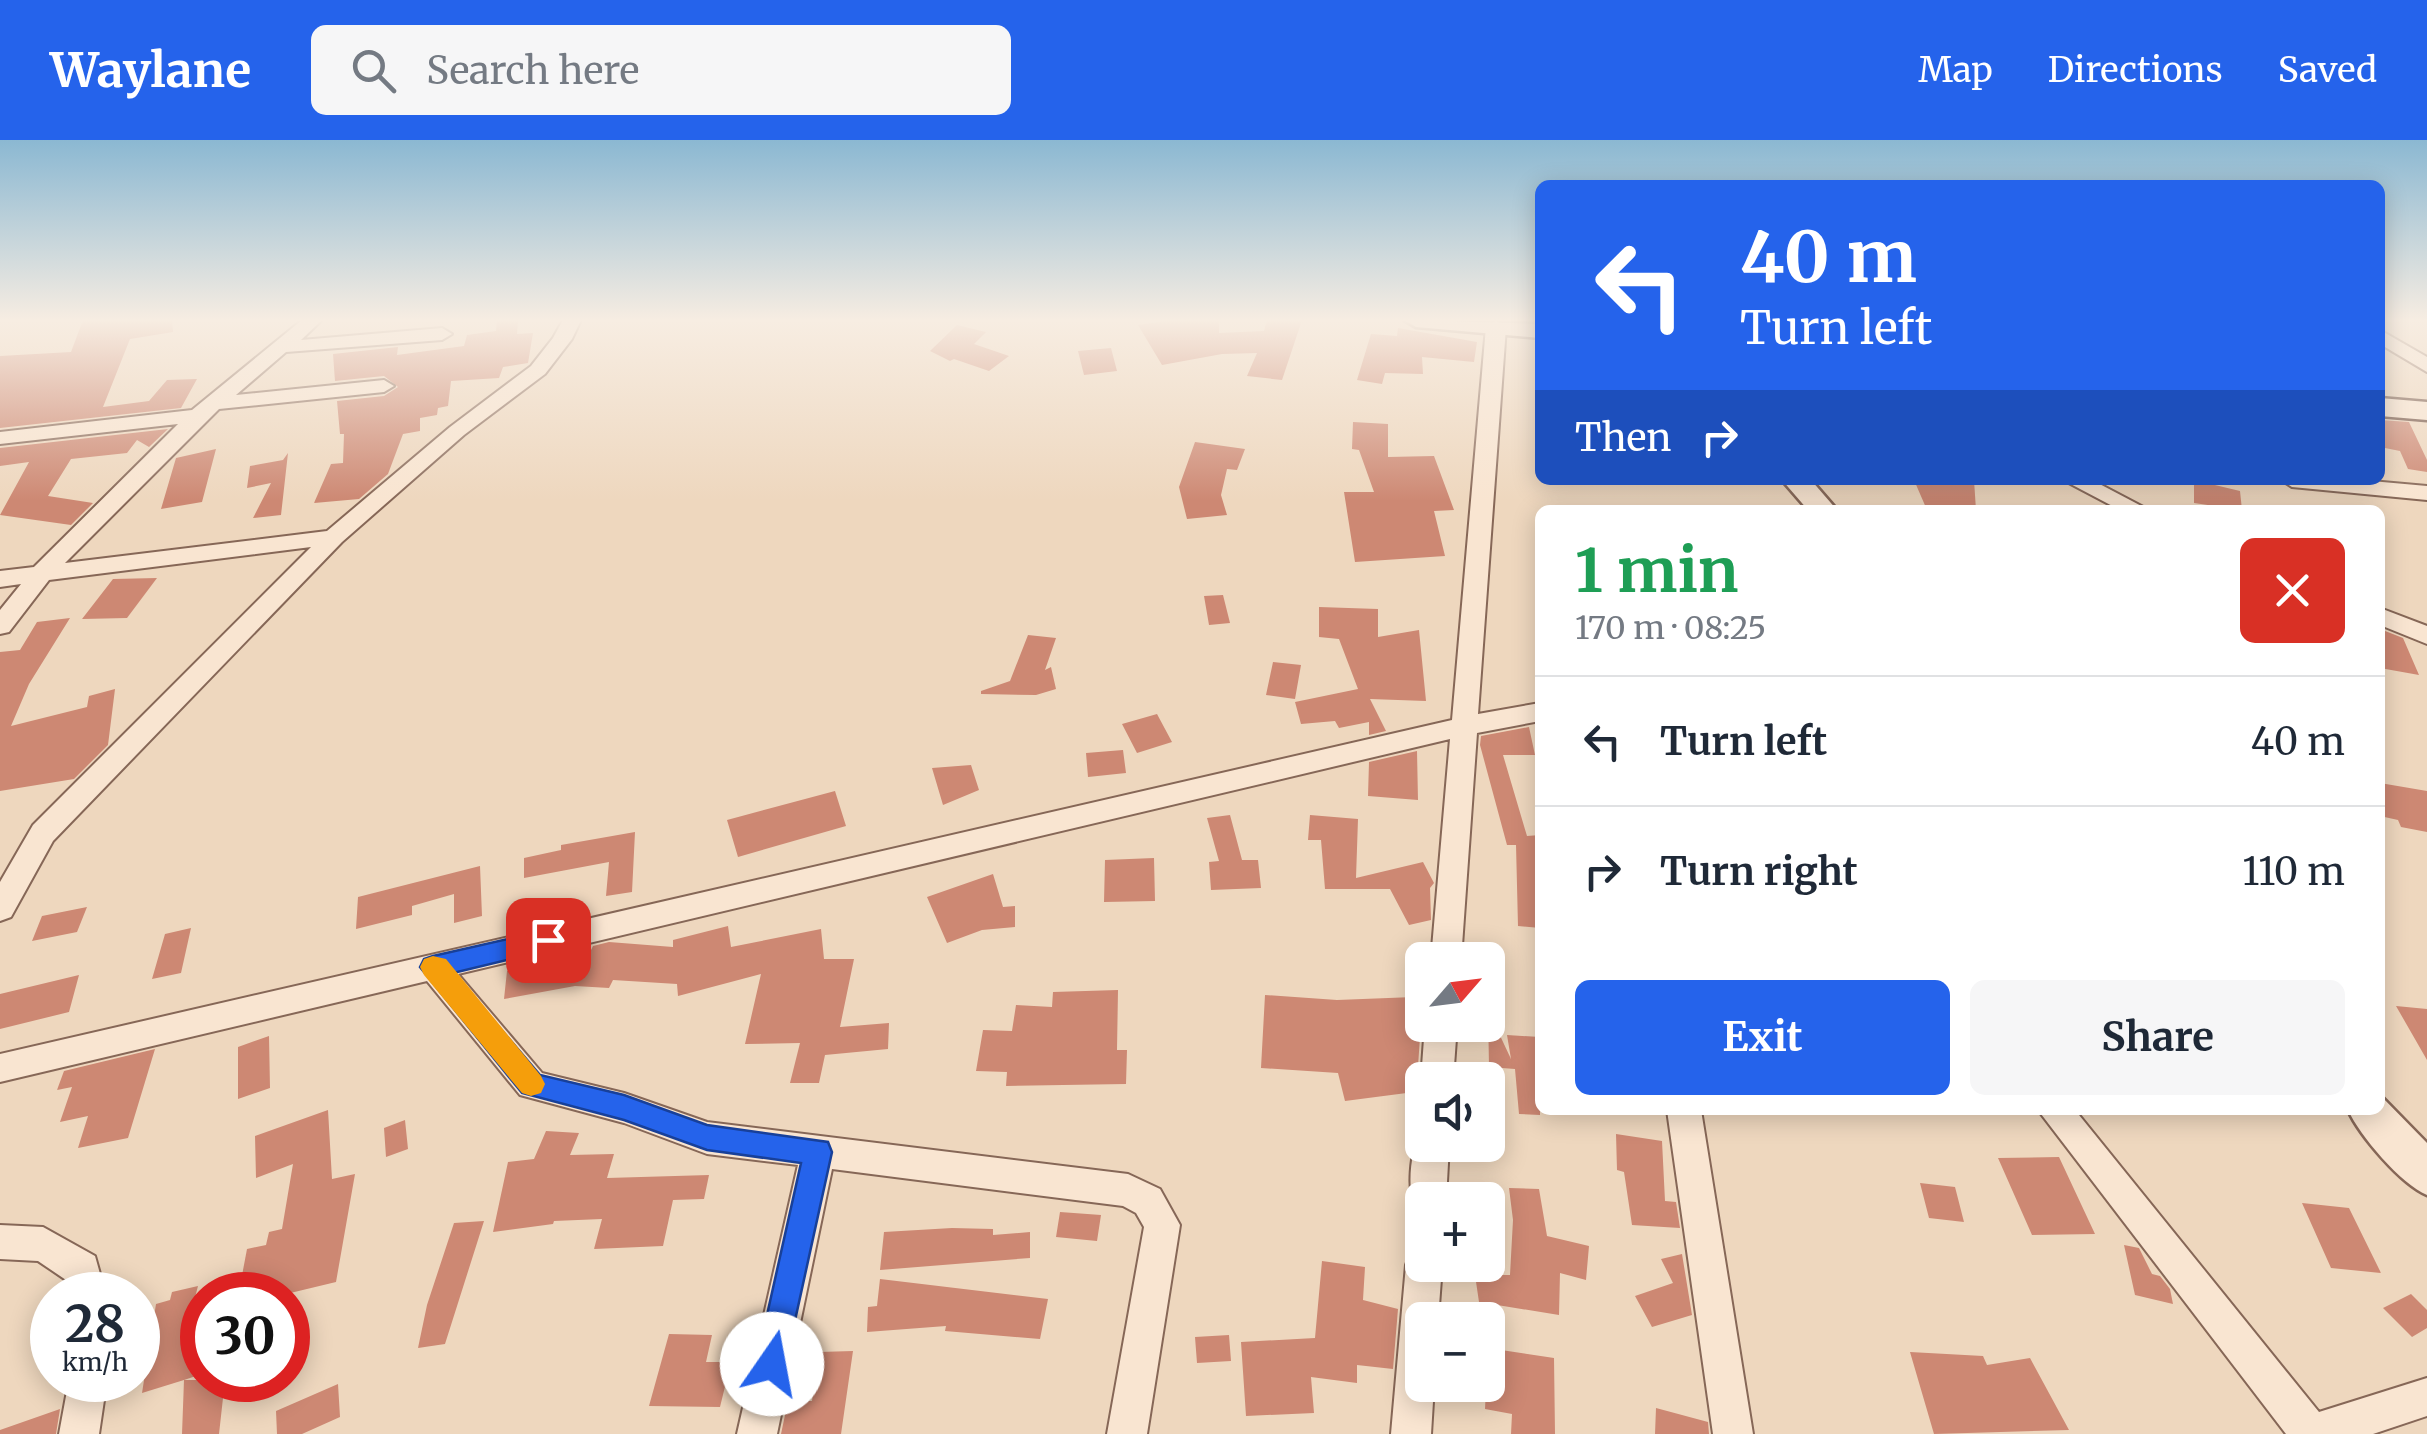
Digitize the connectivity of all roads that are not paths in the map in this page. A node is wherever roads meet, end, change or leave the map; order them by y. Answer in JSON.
{"nodes":[{"id":1,"x":241,"y":380,"type":"edge"},
{"id":2,"x":527,"y":380,"type":"edge"},
{"id":3,"x":1491,"y":380,"type":"edge"},
{"id":4,"x":384,"y":386,"type":"dead end"},
{"id":5,"x":2385,"y":407,"type":"edge"},
{"id":6,"x":206,"y":410,"type":"junction"},
{"id":7,"x":2427,"y":411,"type":"edge"},
{"id":8,"x":0,"y":438,"type":"edge"},
{"id":9,"x":1800,"y":485,"type":"edge"},
{"id":10,"x":2085,"y":485,"type":"edge"},
{"id":11,"x":2344,"y":485,"type":"edge"},
{"id":12,"x":2427,"y":493,"type":"edge"},
{"id":13,"x":1818,"y":505,"type":"edge"},
{"id":14,"x":2127,"y":505,"type":"edge"},
{"id":15,"x":334,"y":537,"type":"junction"},
{"id":16,"x":44,"y":572,"type":"junction"},
{"id":17,"x":0,"y":579,"type":"edge"},
{"id":18,"x":2385,"y":618,"type":"edge"},
{"id":19,"x":0,"y":626,"type":"edge"},
{"id":20,"x":2427,"y":636,"type":"edge"},
{"id":21,"x":1535,"y":713,"type":"edge"},
{"id":22,"x":1462,"y":726,"type":"junction"},
{"id":23,"x":0,"y":909,"type":"edge"},
{"id":24,"x":1447,"y":942,"type":"edge"},
{"id":25,"x":433,"y":967,"type":"junction"},
{"id":26,"x":0,"y":1068,"type":"edge"},
{"id":27,"x":1685,"y":1115,"type":"edge"},
{"id":28,"x":2060,"y":1115,"type":"edge"},
{"id":29,"x":2374,"y":1115,"type":"edge"},
{"id":30,"x":818,"y":1152,"type":"junction"},
{"id":31,"x":2427,"y":1174,"type":"edge"},
{"id":32,"x":0,"y":1242,"type":"edge"},
{"id":33,"x":83,"y":1272,"type":"edge"},
{"id":34,"x":1423,"y":1282,"type":"edge"},
{"id":35,"x":2427,"y":1397,"type":"edge"},
{"id":36,"x":84,"y":1402,"type":"edge"},
{"id":37,"x":79,"y":1434,"type":"edge"},
{"id":38,"x":757,"y":1434,"type":"edge"},
{"id":39,"x":1127,"y":1434,"type":"edge"},
{"id":40,"x":1412,"y":1434,"type":"edge"},
{"id":41,"x":1734,"y":1434,"type":"edge"},
{"id":42,"x":2312,"y":1434,"type":"edge"}],
"edges":[{"from":1,"to":6,"type":"street"},
{"from":2,"to":15,"type":"street"},
{"from":3,"to":22,"type":"street"},
{"from":4,"to":6,"type":"street"},
{"from":5,"to":7,"type":"main road"},
{"from":6,"to":8,"type":"street"},
{"from":6,"to":16,"type":"street"},
{"from":9,"to":13,"type":"street"},
{"from":10,"to":14,"type":"street"},
{"from":11,"to":12,"type":"street"},
{"from":15,"to":16,"type":"street"},
{"from":15,"to":23,"type":"street"},
{"from":16,"to":17,"type":"street"},
{"from":16,"to":19,"type":"street"},
{"from":18,"to":20,"type":"street"},
{"from":21,"to":22,"type":"street"},
{"from":22,"to":24,"type":"street"},
{"from":22,"to":25,"type":"street"},
{"from":25,"to":26,"type":"street"},
{"from":25,"to":30,"type":"street"},
{"from":27,"to":41,"type":"street"},
{"from":28,"to":42,"type":"street"},
{"from":29,"to":31,"type":"street"},
{"from":30,"to":38,"type":"street"},
{"from":30,"to":39,"type":"street"},
{"from":32,"to":33,"type":"street"},
{"from":34,"to":40,"type":"street"},
{"from":35,"to":42,"type":"street"},
{"from":36,"to":37,"type":"street"}]}
